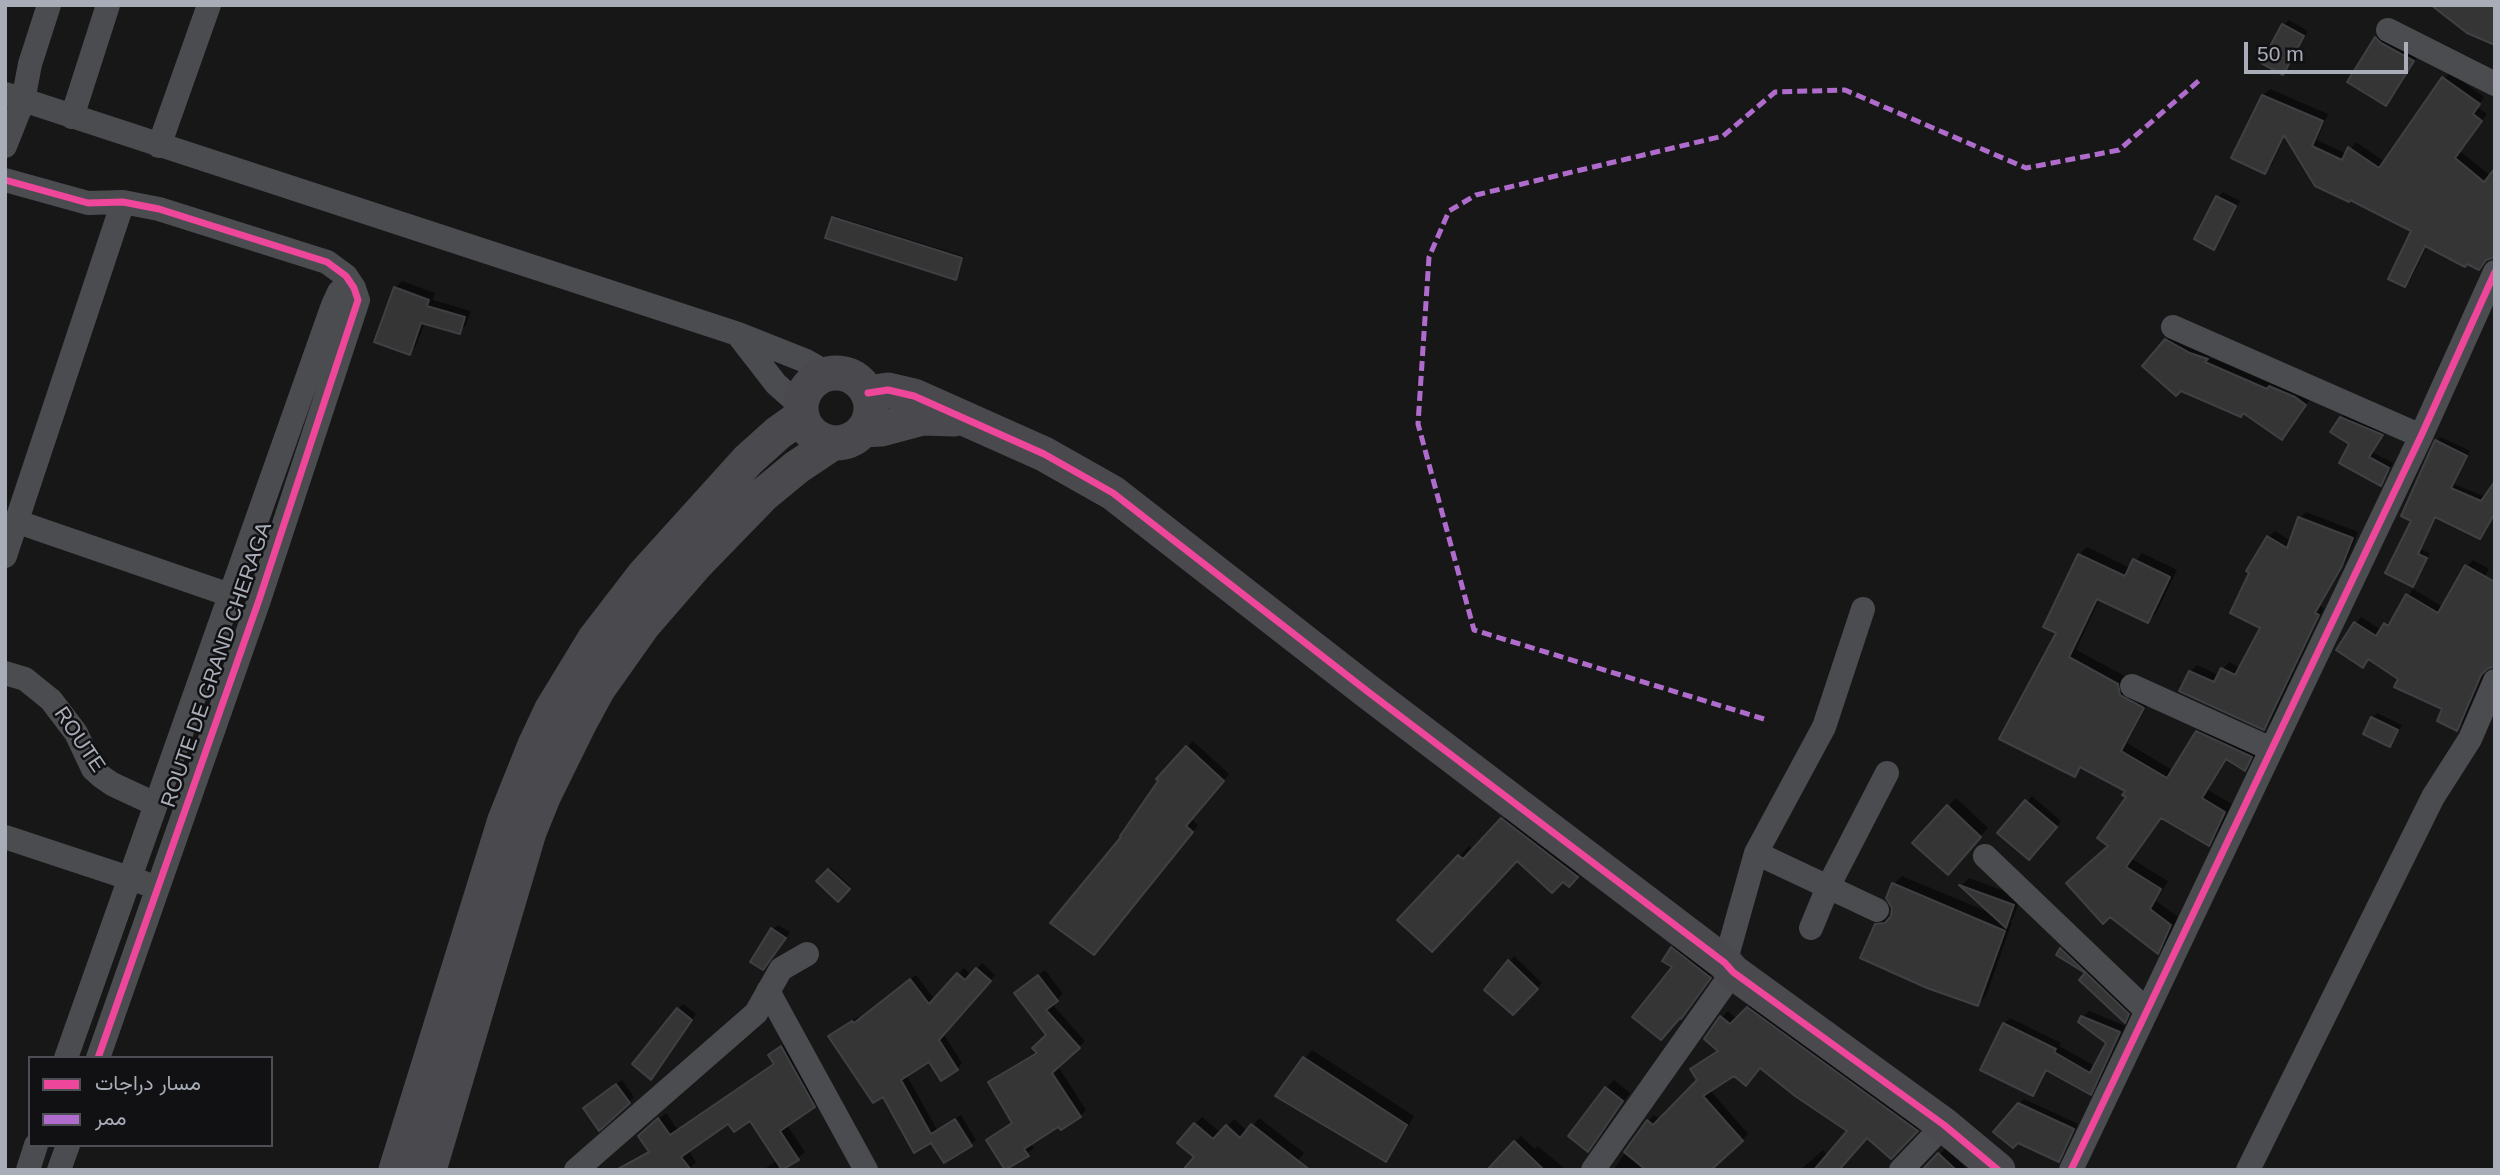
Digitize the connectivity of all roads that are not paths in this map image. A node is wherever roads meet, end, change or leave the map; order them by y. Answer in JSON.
{"nodes":[{"id":1,"x":48,"y":5,"type":"edge"},
{"id":2,"x":108,"y":5,"type":"edge"},
{"id":3,"x":209,"y":5,"type":"edge"},
{"id":4,"x":2388,"y":30,"type":"dead end"},
{"id":5,"x":2495,"y":84,"type":"edge"},
{"id":6,"x":14,"y":97,"type":"edge"},
{"id":7,"x":72,"y":117,"type":"junction"},
{"id":8,"x":5,"y":146,"type":"edge"},
{"id":9,"x":159,"y":146,"type":"junction"},
{"id":10,"x":5,"y":180,"type":"edge"},
{"id":11,"x":123,"y":202,"type":"junction"},
{"id":12,"x":2495,"y":272,"type":"edge"},
{"id":13,"x":350,"y":283,"type":"junction"},
{"id":14,"x":2173,"y":327,"type":"dead end"},
{"id":15,"x":738,"y":334,"type":"junction"},
{"id":16,"x":828,"y":374,"type":"junction"},
{"id":17,"x":868,"y":393,"type":"junction"},
{"id":18,"x":802,"y":411,"type":"junction"},
{"id":19,"x":962,"y":419,"type":"junction"},
{"id":20,"x":2421,"y":436,"type":"junction"},
{"id":21,"x":848,"y":437,"type":"junction"},
{"id":22,"x":18,"y":522,"type":"junction"},
{"id":23,"x":5,"y":556,"type":"edge"},
{"id":24,"x":230,"y":596,"type":"junction"},
{"id":25,"x":1863,"y":609,"type":"dead end"},
{"id":26,"x":5,"y":673,"type":"edge"},
{"id":27,"x":2495,"y":681,"type":"edge"},
{"id":28,"x":2132,"y":685,"type":"dead end"},
{"id":29,"x":2271,"y":750,"type":"junction"},
{"id":30,"x":1888,"y":773,"type":"dead end"},
{"id":31,"x":155,"y":804,"type":"junction"},
{"id":32,"x":5,"y":837,"type":"edge"},
{"id":33,"x":1756,"y":853,"type":"junction"},
{"id":34,"x":1985,"y":856,"type":"dead end"},
{"id":35,"x":128,"y":878,"type":"junction"},
{"id":36,"x":1828,"y":887,"type":"junction"},
{"id":37,"x":158,"y":888,"type":"junction"},
{"id":38,"x":1877,"y":910,"type":"dead end"},
{"id":39,"x":1811,"y":928,"type":"dead end"},
{"id":40,"x":807,"y":954,"type":"dead end"},
{"id":41,"x":1729,"y":967,"type":"junction"},
{"id":42,"x":768,"y":991,"type":"junction"},
{"id":43,"x":2147,"y":1011,"type":"junction"},
{"id":44,"x":67,"y":1056,"type":"edge"},
{"id":45,"x":99,"y":1056,"type":"edge"},
{"id":46,"x":1944,"y":1125,"type":"junction"},
{"id":47,"x":35,"y":1147,"type":"edge"},
{"id":48,"x":67,"y":1147,"type":"edge"},
{"id":49,"x":28,"y":1170,"type":"edge"},
{"id":50,"x":59,"y":1170,"type":"edge"},
{"id":51,"x":396,"y":1170,"type":"edge"},
{"id":52,"x":429,"y":1170,"type":"edge"},
{"id":53,"x":576,"y":1170,"type":"edge"},
{"id":54,"x":866,"y":1170,"type":"edge"},
{"id":55,"x":1592,"y":1170,"type":"edge"},
{"id":56,"x":1901,"y":1170,"type":"edge"},
{"id":57,"x":1998,"y":1170,"type":"edge"},
{"id":58,"x":2071,"y":1170,"type":"edge"},
{"id":59,"x":2248,"y":1170,"type":"edge"}],
"edges":[{"from":1,"to":6,"type":"street"},
{"from":2,"to":7,"type":"street"},
{"from":3,"to":9,"type":"street"},
{"from":4,"to":5,"type":"street"},
{"from":6,"to":7,"type":"street"},
{"from":6,"to":8,"type":"street"},
{"from":7,"to":9,"type":"street"},
{"from":9,"to":15,"type":"street"},
{"from":10,"to":11,"type":"street"},
{"from":11,"to":13,"type":"street"},
{"from":11,"to":22,"type":"street"},
{"from":12,"to":20,"type":"street"},
{"from":13,"to":24,"type":"street"},
{"from":13,"to":37,"type":"street","name":"ROUTE DE GRAND CHERAGA"},
{"from":14,"to":20,"type":"street"},
{"from":15,"to":16,"type":"street"},
{"from":15,"to":18,"type":"street"},
{"from":16,"to":17,"type":"street"},
{"from":16,"to":18,"type":"street"},
{"from":17,"to":19,"type":"street"},
{"from":17,"to":21,"type":"street"},
{"from":18,"to":21,"type":"street"},
{"from":18,"to":51,"type":"street"},
{"from":19,"to":21,"type":"street"},
{"from":19,"to":41,"type":"street"},
{"from":20,"to":29,"type":"street"},
{"from":21,"to":52,"type":"street"},
{"from":22,"to":23,"type":"street"},
{"from":22,"to":24,"type":"street"},
{"from":24,"to":31,"type":"street"},
{"from":25,"to":33,"type":"street"},
{"from":26,"to":31,"type":"street","name":"ROUTE"},
{"from":27,"to":59,"type":"street"},
{"from":28,"to":29,"type":"street"},
{"from":29,"to":43,"type":"street"},
{"from":30,"to":36,"type":"street"},
{"from":31,"to":35,"type":"street"},
{"from":32,"to":35,"type":"street"},
{"from":33,"to":36,"type":"street"},
{"from":33,"to":41,"type":"street"},
{"from":34,"to":43,"type":"street"},
{"from":35,"to":37,"type":"street"},
{"from":35,"to":44,"type":"street"},
{"from":36,"to":38,"type":"street"},
{"from":36,"to":39,"type":"street"},
{"from":37,"to":45,"type":"street","name":"ROUTE DE GRAND CHERAGA"},
{"from":40,"to":42,"type":"street"},
{"from":41,"to":46,"type":"street"},
{"from":41,"to":55,"type":"street"},
{"from":42,"to":53,"type":"street"},
{"from":42,"to":54,"type":"street"},
{"from":43,"to":58,"type":"street"},
{"from":46,"to":56,"type":"street"},
{"from":46,"to":57,"type":"street"},
{"from":47,"to":49,"type":"street"},
{"from":48,"to":50,"type":"street"}]}
